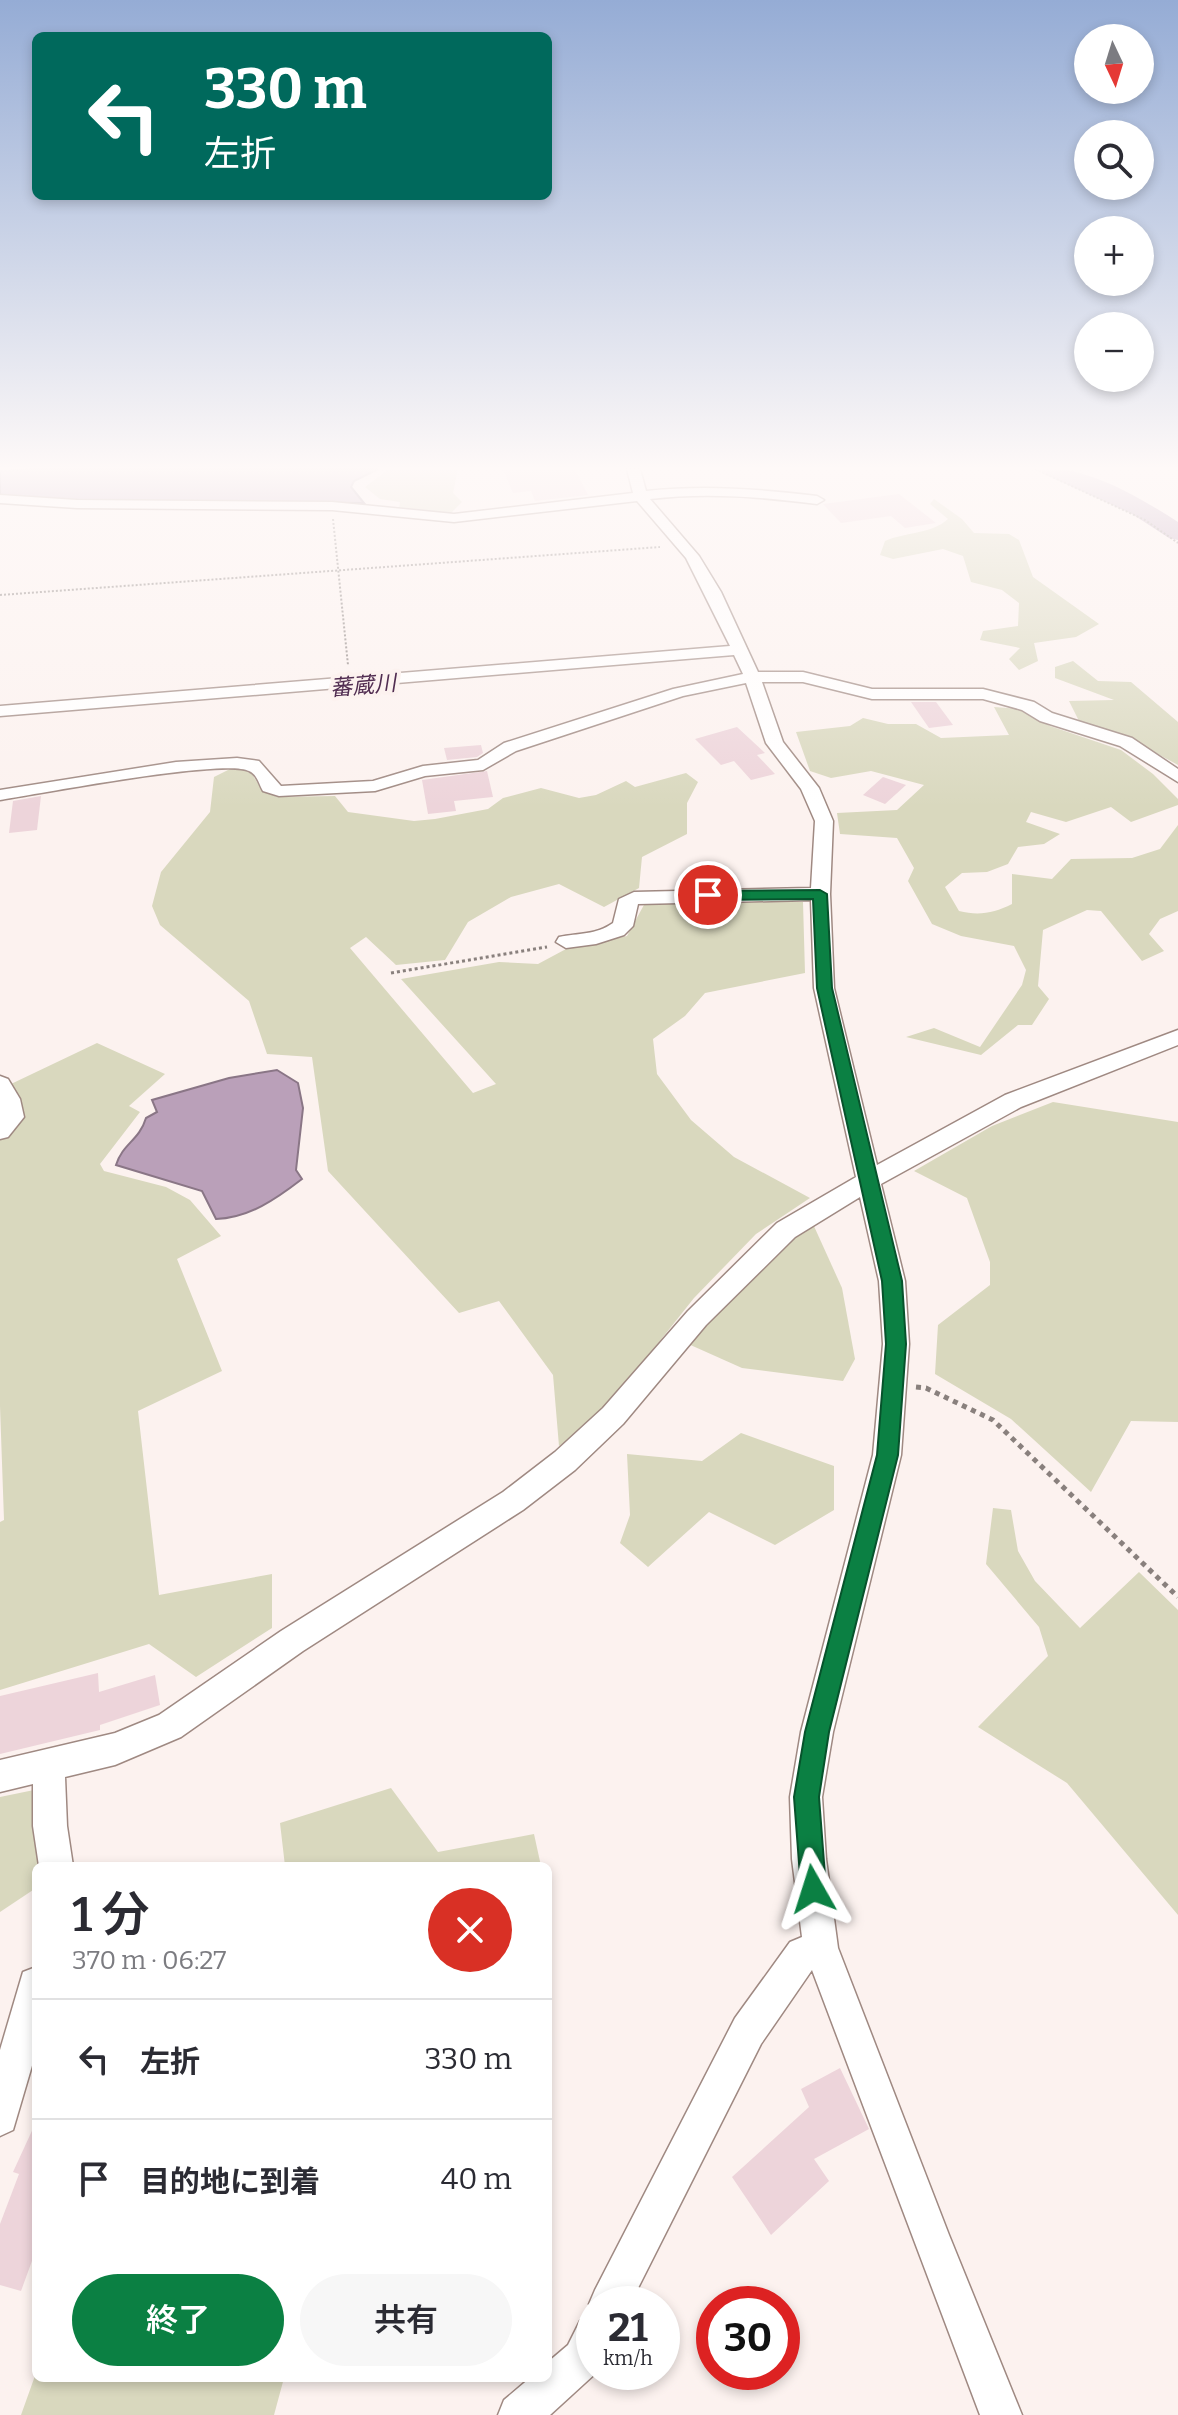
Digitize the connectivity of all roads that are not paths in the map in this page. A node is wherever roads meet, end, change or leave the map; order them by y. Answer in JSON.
{"nodes":[{"id":1,"x":706,"y":582,"type":"edge"},
{"id":2,"x":741,"y":650,"type":"junction"},
{"id":3,"x":752,"y":677,"type":"junction"},
{"id":4,"x":0,"y":711,"type":"edge"},
{"id":5,"x":1178,"y":777,"type":"edge"},
{"id":6,"x":0,"y":795,"type":"edge"},
{"id":7,"x":820,"y":894,"type":"junction"},
{"id":8,"x":566,"y":942,"type":"road end"},
{"id":9,"x":1178,"y":1037,"type":"edge"},
{"id":10,"x":0,"y":1084,"type":"edge"},
{"id":11,"x":0,"y":1131,"type":"edge"},
{"id":12,"x":871,"y":1179,"type":"junction"},
{"id":13,"x":49,"y":1767,"type":"junction"},
{"id":14,"x":0,"y":1776,"type":"edge"},
{"id":15,"x":55,"y":1862,"type":"edge"},
{"id":16,"x":821,"y":1948,"type":"junction"},
{"id":17,"x":32,"y":2000,"type":"edge"},
{"id":18,"x":0,"y":2117,"type":"edge"},
{"id":19,"x":618,"y":2286,"type":"edge"},
{"id":20,"x":576,"y":2364,"type":"edge"},
{"id":21,"x":519,"y":2415,"type":"edge"},
{"id":22,"x":1001,"y":2415,"type":"edge"}],
"edges":[{"from":1,"to":2,"type":"street"},
{"from":2,"to":3,"type":"street"},
{"from":2,"to":4,"type":"street"},
{"from":3,"to":5,"type":"street"},
{"from":3,"to":6,"type":"street"},
{"from":3,"to":7,"type":"street"},
{"from":7,"to":8,"type":"street"},
{"from":7,"to":12,"type":"street"},
{"from":9,"to":12,"type":"street"},
{"from":10,"to":11,"type":"street"},
{"from":12,"to":13,"type":"street"},
{"from":12,"to":16,"type":"street"},
{"from":13,"to":14,"type":"street"},
{"from":13,"to":15,"type":"street"},
{"from":16,"to":19,"type":"street"},
{"from":16,"to":22,"type":"street"},
{"from":17,"to":18,"type":"street"},
{"from":20,"to":21,"type":"street"}]}
